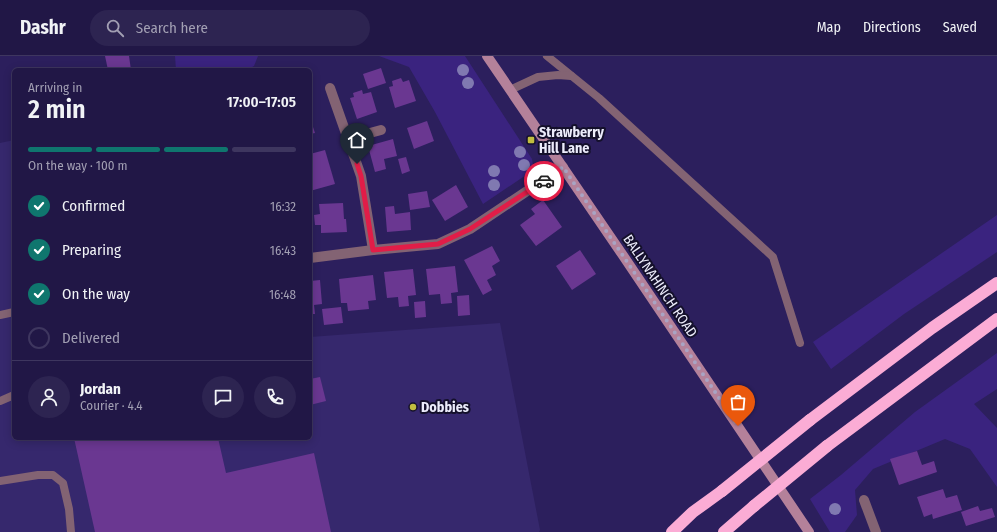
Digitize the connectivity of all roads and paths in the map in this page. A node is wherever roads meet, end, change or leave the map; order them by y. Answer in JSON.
{"nodes":[{"id":1,"x":487,"y":56,"type":"edge"},
{"id":2,"x":547,"y":56,"type":"edge"},
{"id":3,"x":571,"y":76,"type":"junction"},
{"id":4,"x":330,"y":88,"type":"dead end"},
{"id":5,"x":510,"y":90,"type":"junction"},
{"id":6,"x":380,"y":130,"type":"dead end"},
{"id":7,"x":348,"y":139,"type":"junction"},
{"id":8,"x":563,"y":167,"type":"junction"},
{"id":9,"x":373,"y":250,"type":"junction"},
{"id":10,"x":312,"y":258,"type":"edge"},
{"id":11,"x":997,"y":283,"type":"edge"},
{"id":12,"x":12,"y":312,"type":"edge"},
{"id":13,"x":0,"y":315,"type":"edge"},
{"id":14,"x":997,"y":319,"type":"edge"},
{"id":15,"x":800,"y":342,"type":"dead end"},
{"id":16,"x":12,"y":396,"type":"edge"},
{"id":17,"x":0,"y":401,"type":"edge"},
{"id":18,"x":0,"y":481,"type":"edge"},
{"id":19,"x":864,"y":500,"type":"dead end"},
{"id":20,"x":693,"y":512,"type":"junction"},
{"id":21,"x":737,"y":520,"type":"junction"},
{"id":22,"x":72,"y":532,"type":"edge"},
{"id":23,"x":664,"y":532,"type":"edge"},
{"id":24,"x":672,"y":532,"type":"edge"},
{"id":25,"x":724,"y":532,"type":"edge"},
{"id":26,"x":728,"y":532,"type":"edge"},
{"id":27,"x":809,"y":532,"type":"edge"},
{"id":28,"x":876,"y":532,"type":"edge"}],
"edges":[{"from":1,"to":5,"type":"street","name":"BALLYNAHINCH ROAD"},
{"from":2,"to":3,"type":"lane"},
{"from":3,"to":5,"type":"lane"},
{"from":3,"to":15,"type":"lane"},
{"from":4,"to":7,"type":"street"},
{"from":5,"to":8,"type":"street","name":"BALLYNAHINCH ROAD"},
{"from":6,"to":7,"type":"street"},
{"from":7,"to":9,"type":"street"},
{"from":8,"to":9,"type":"street"},
{"from":8,"to":27,"type":"street","name":"BALLYNAHINCH ROAD"},
{"from":9,"to":10,"type":"street"},
{"from":11,"to":20,"type":"highway","bridge":true},
{"from":12,"to":13,"type":"lane"},
{"from":14,"to":21,"type":"highway","bridge":true},
{"from":16,"to":17,"type":"lane"},
{"from":18,"to":22,"type":"lane"},
{"from":19,"to":28,"type":"street"},
{"from":20,"to":23,"type":"highway"},
{"from":20,"to":24,"type":"highway"},
{"from":21,"to":25,"type":"highway"},
{"from":21,"to":26,"type":"highway"}]}
